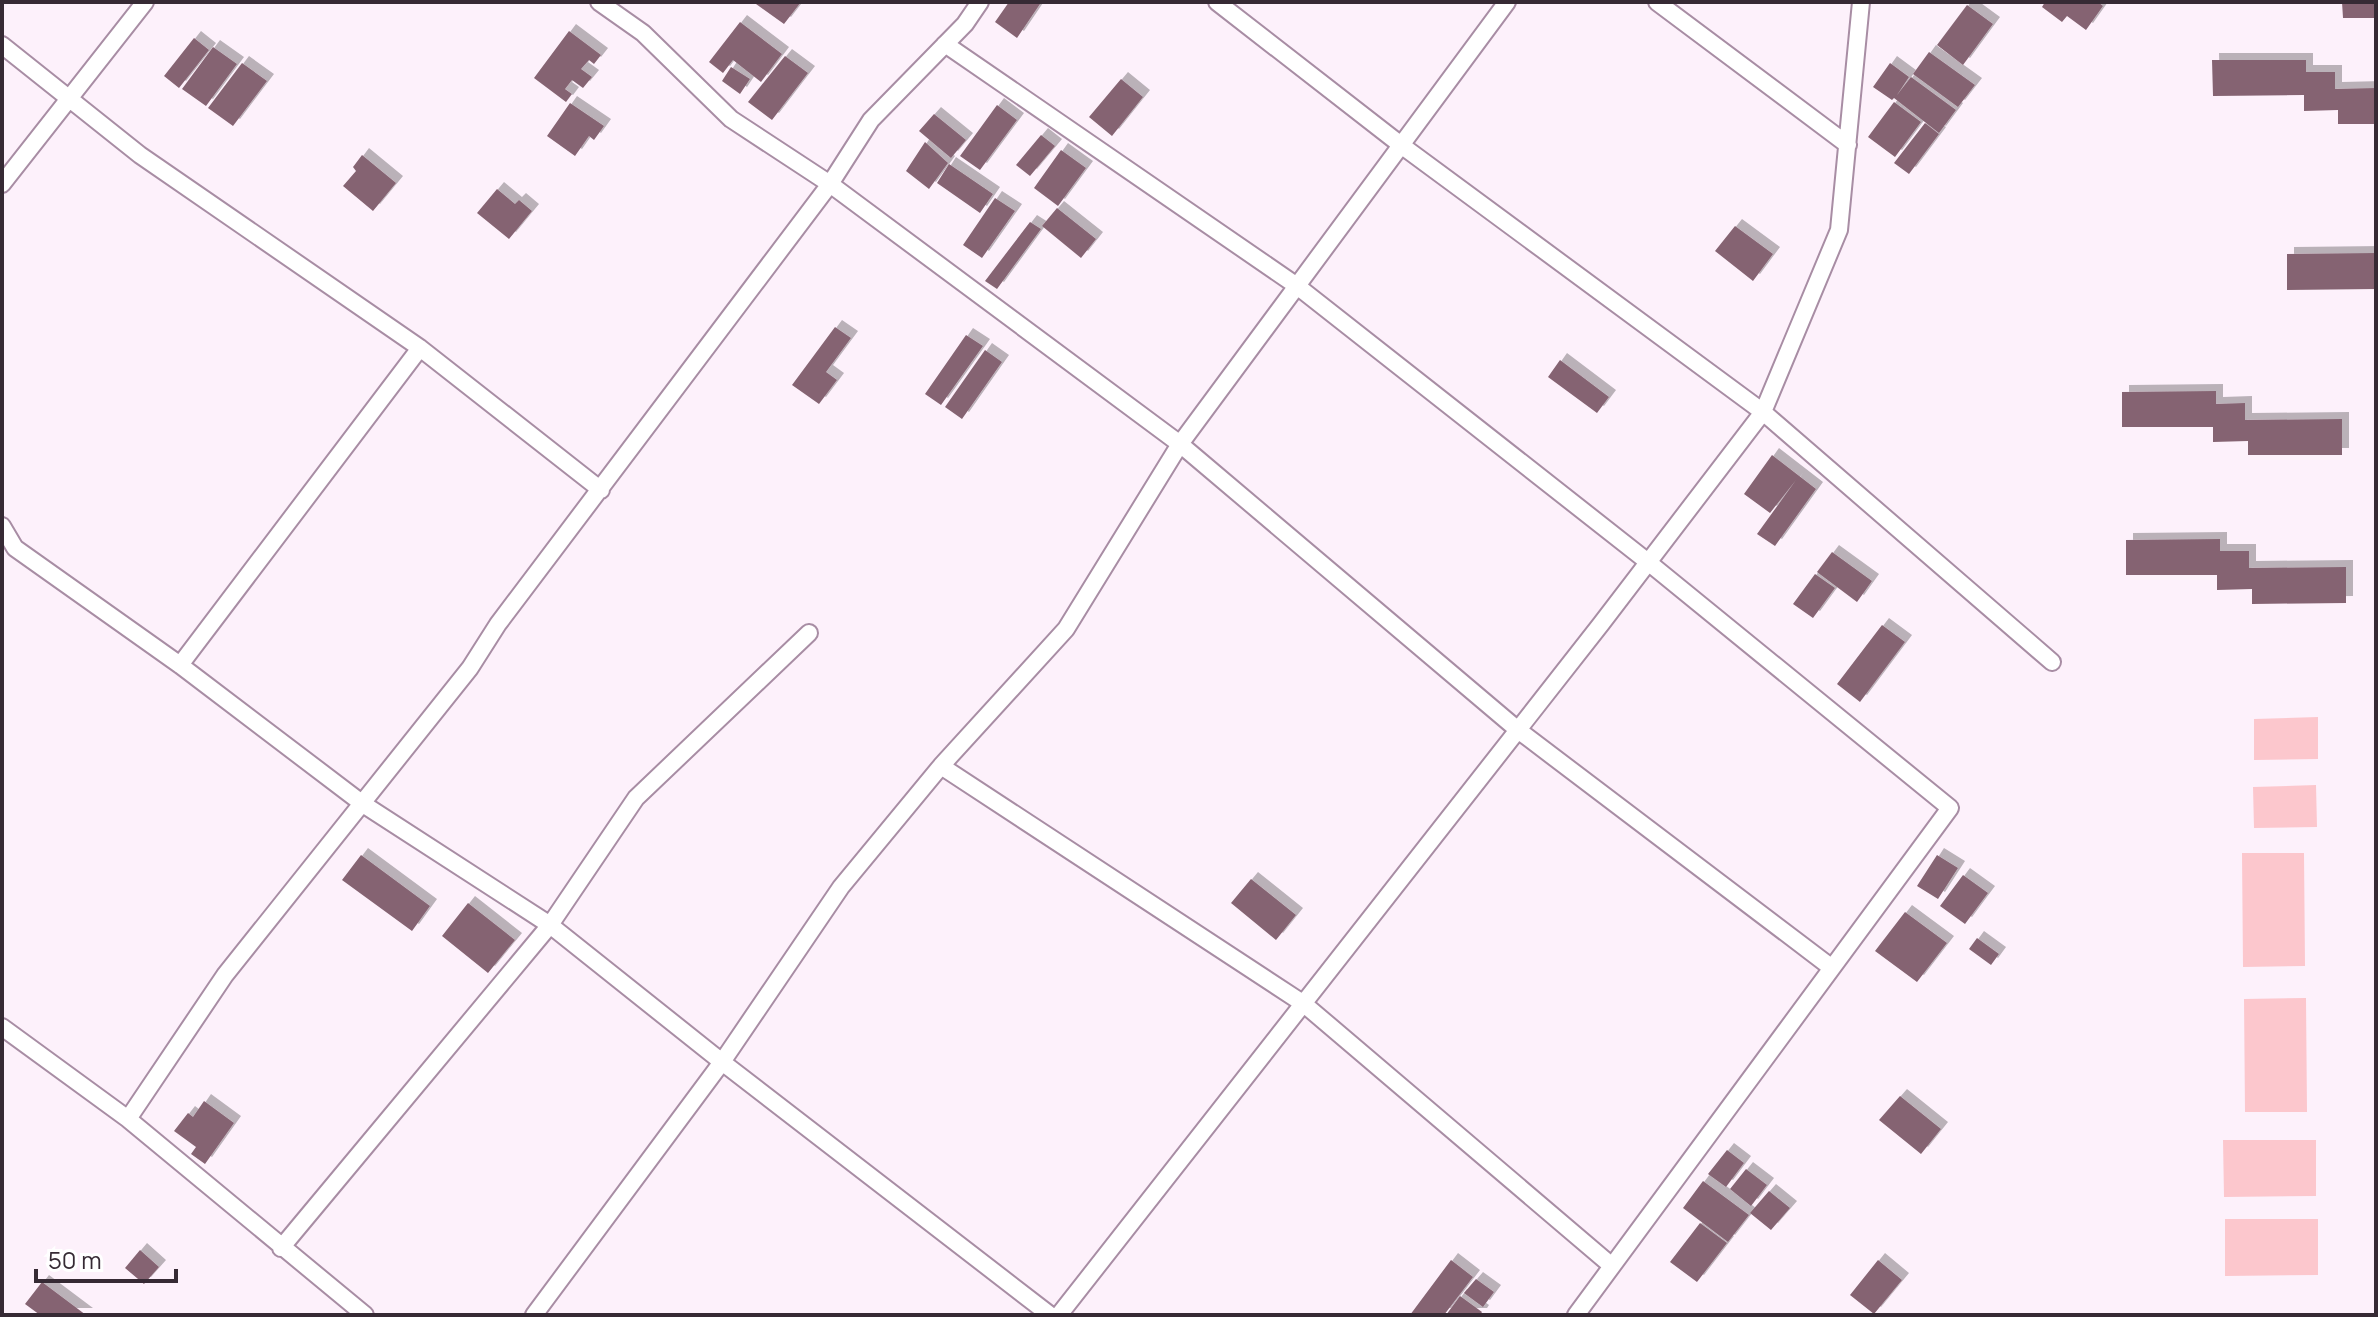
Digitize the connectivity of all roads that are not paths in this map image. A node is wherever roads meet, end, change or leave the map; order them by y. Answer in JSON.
{"nodes":[{"id":1,"x":145,"y":2,"type":"edge"},
{"id":2,"x":599,"y":2,"type":"edge"},
{"id":3,"x":980,"y":2,"type":"edge"},
{"id":4,"x":1217,"y":2,"type":"edge"},
{"id":5,"x":1507,"y":2,"type":"edge"},
{"id":6,"x":1657,"y":2,"type":"edge"},
{"id":7,"x":1861,"y":2,"type":"edge"},
{"id":8,"x":945,"y":44,"type":"junction"},
{"id":9,"x":2,"y":45,"type":"edge"},
{"id":10,"x":70,"y":97,"type":"junction"},
{"id":11,"x":1401,"y":145,"type":"junction"},
{"id":12,"x":1848,"y":145,"type":"junction"},
{"id":13,"x":2,"y":184,"type":"edge"},
{"id":14,"x":830,"y":184,"type":"junction"},
{"id":15,"x":1297,"y":286,"type":"junction"},
{"id":16,"x":420,"y":348,"type":"junction"},
{"id":17,"x":1763,"y":412,"type":"junction"},
{"id":18,"x":1180,"y":444,"type":"junction"},
{"id":19,"x":601,"y":490,"type":"junction"},
{"id":20,"x":2,"y":526,"type":"edge"},
{"id":21,"x":1648,"y":562,"type":"junction"},
{"id":22,"x":809,"y":633,"type":"dead end"},
{"id":23,"x":2052,"y":662,"type":"dead end"},
{"id":24,"x":180,"y":665,"type":"junction"},
{"id":25,"x":1518,"y":730,"type":"junction"},
{"id":26,"x":941,"y":766,"type":"junction"},
{"id":27,"x":363,"y":804,"type":"junction"},
{"id":28,"x":550,"y":925,"type":"junction"},
{"id":29,"x":1832,"y":968,"type":"junction"},
{"id":30,"x":1304,"y":1004,"type":"junction"},
{"id":31,"x":2,"y":1027,"type":"edge"},
{"id":32,"x":722,"y":1062,"type":"junction"},
{"id":33,"x":128,"y":1119,"type":"junction"},
{"id":34,"x":281,"y":1248,"type":"junction"},
{"id":35,"x":1612,"y":1266,"type":"junction"},
{"id":36,"x":365,"y":1315,"type":"edge"},
{"id":37,"x":534,"y":1315,"type":"edge"},
{"id":38,"x":1050,"y":1315,"type":"edge"},
{"id":39,"x":1059,"y":1315,"type":"edge"},
{"id":40,"x":1576,"y":1315,"type":"edge"}],
"edges":[{"from":1,"to":10,"type":"street"},
{"from":2,"to":14,"type":"street"},
{"from":3,"to":8,"type":"street"},
{"from":4,"to":11,"type":"street"},
{"from":5,"to":11,"type":"street"},
{"from":6,"to":12,"type":"street"},
{"from":7,"to":12,"type":"street"},
{"from":8,"to":14,"type":"street"},
{"from":8,"to":15,"type":"street"},
{"from":9,"to":10,"type":"street"},
{"from":10,"to":13,"type":"street"},
{"from":10,"to":16,"type":"street"},
{"from":11,"to":15,"type":"street"},
{"from":11,"to":17,"type":"street"},
{"from":12,"to":17,"type":"street"},
{"from":14,"to":18,"type":"street"},
{"from":14,"to":19,"type":"street"},
{"from":15,"to":18,"type":"street"},
{"from":15,"to":21,"type":"street"},
{"from":16,"to":19,"type":"street"},
{"from":16,"to":24,"type":"street"},
{"from":17,"to":21,"type":"street"},
{"from":17,"to":23,"type":"street"},
{"from":18,"to":25,"type":"street"},
{"from":18,"to":26,"type":"street"},
{"from":19,"to":27,"type":"street"},
{"from":20,"to":24,"type":"street"},
{"from":21,"to":25,"type":"street"},
{"from":21,"to":29,"type":"street"},
{"from":22,"to":28,"type":"street"},
{"from":24,"to":27,"type":"street"},
{"from":25,"to":29,"type":"street"},
{"from":25,"to":30,"type":"street"},
{"from":26,"to":30,"type":"street"},
{"from":26,"to":32,"type":"street"},
{"from":27,"to":28,"type":"street"},
{"from":27,"to":33,"type":"street"},
{"from":28,"to":32,"type":"street"},
{"from":28,"to":34,"type":"street"},
{"from":29,"to":35,"type":"street"},
{"from":30,"to":35,"type":"street"},
{"from":30,"to":39,"type":"street"},
{"from":31,"to":33,"type":"street"},
{"from":32,"to":37,"type":"street"},
{"from":32,"to":38,"type":"street"},
{"from":33,"to":34,"type":"street"},
{"from":34,"to":36,"type":"street"},
{"from":35,"to":40,"type":"street"}]}
